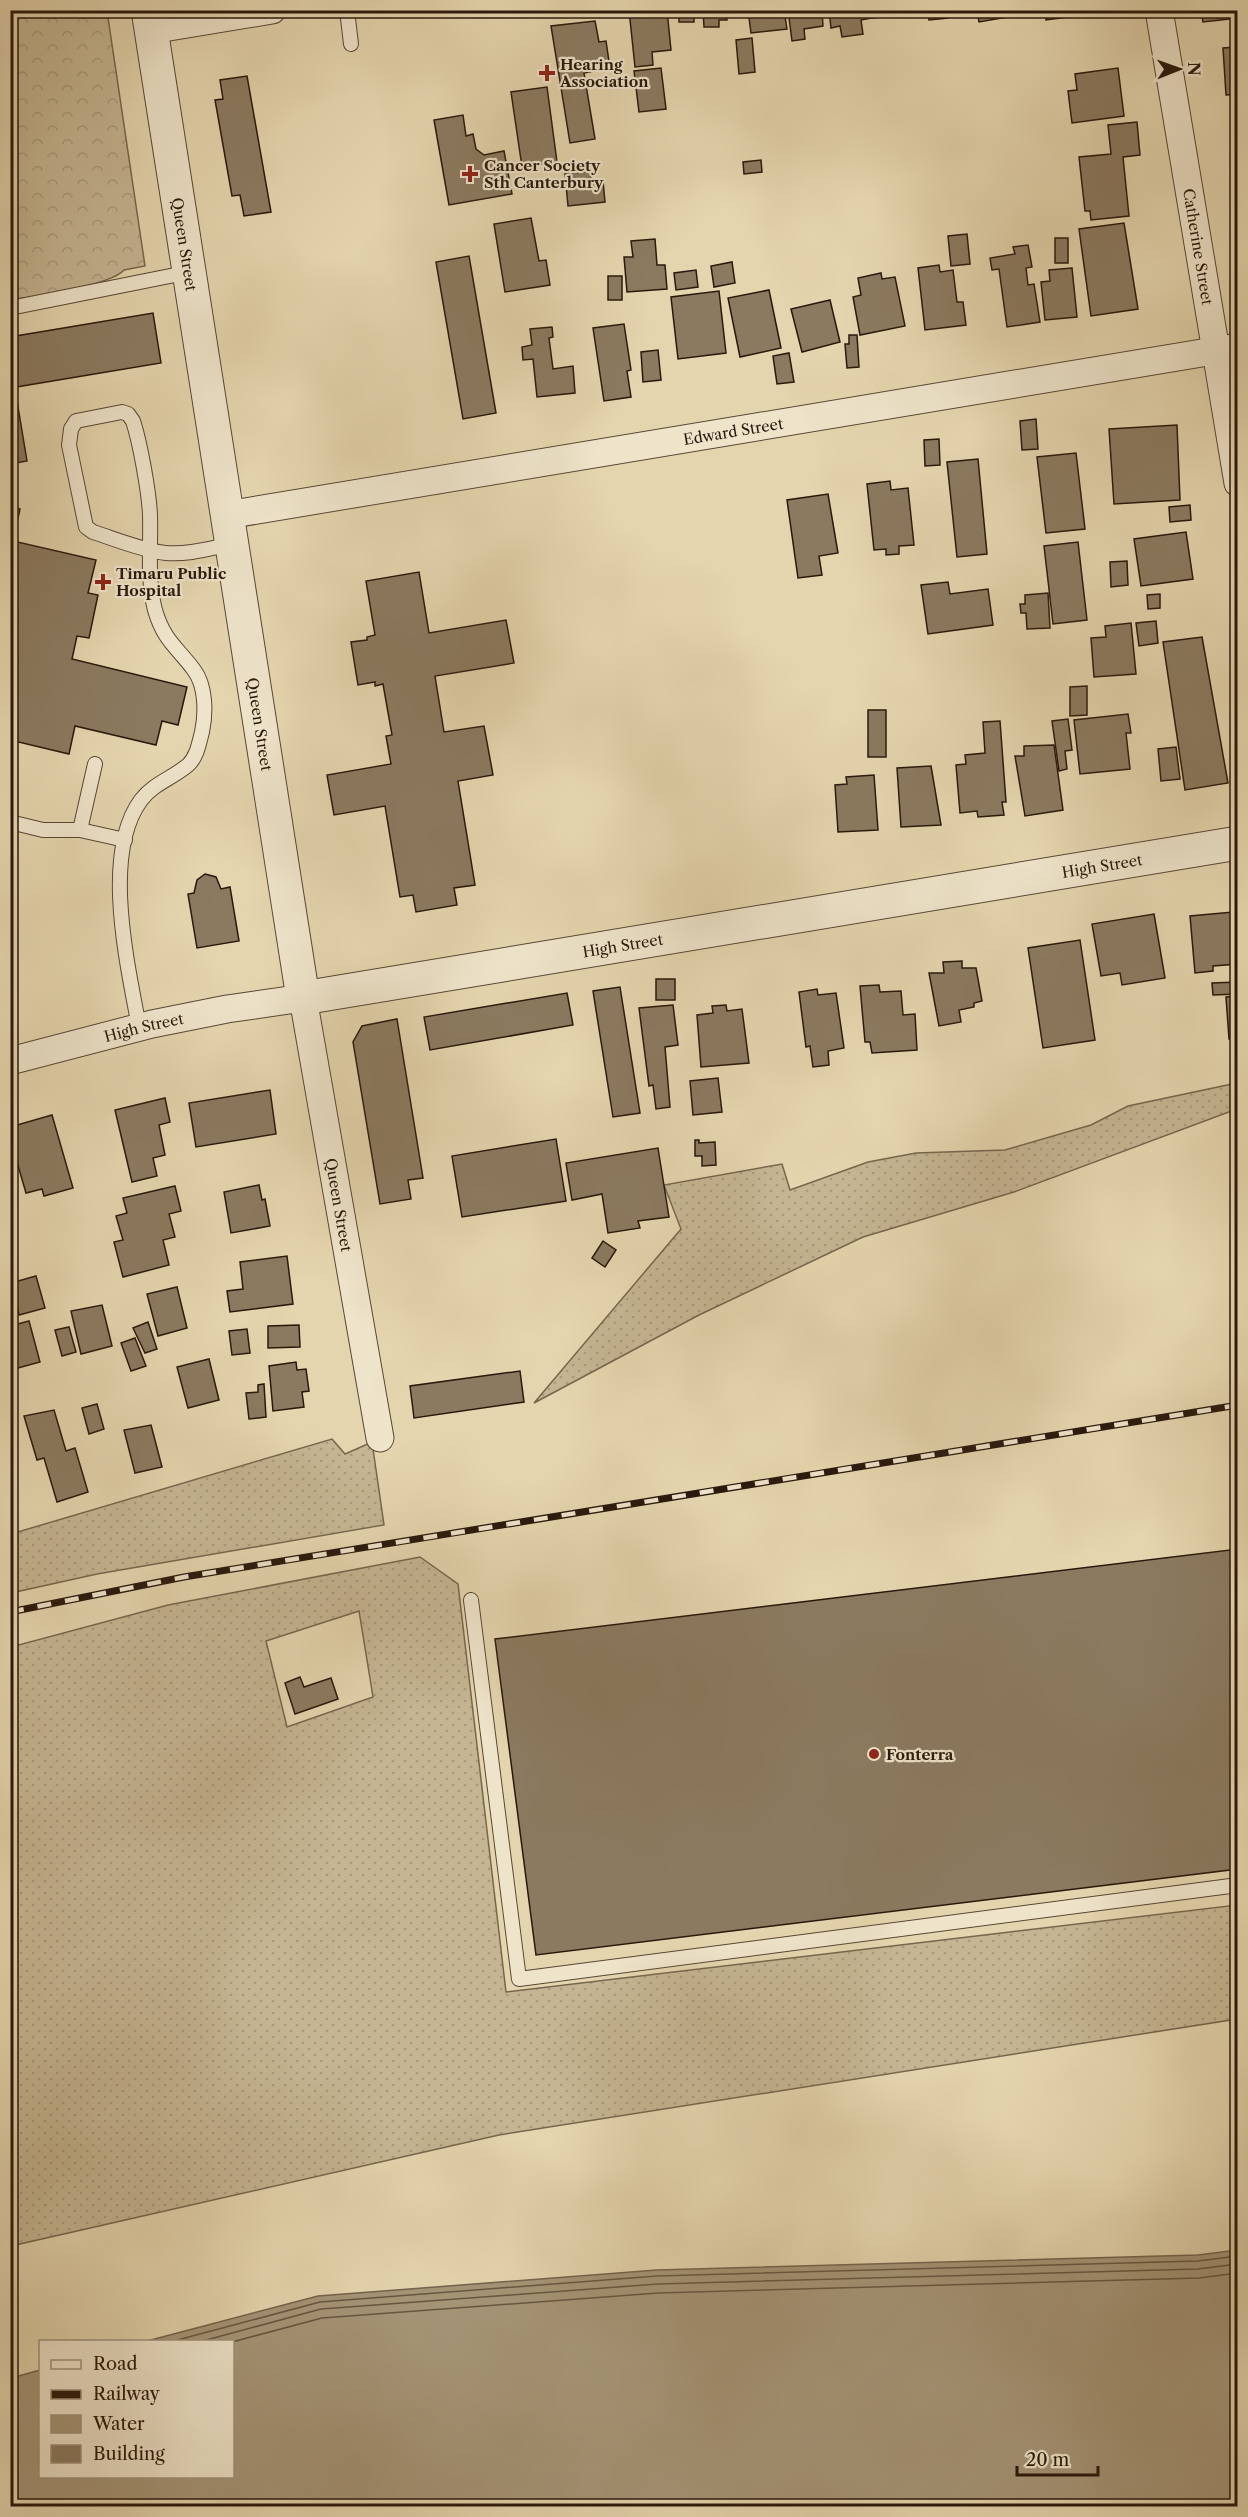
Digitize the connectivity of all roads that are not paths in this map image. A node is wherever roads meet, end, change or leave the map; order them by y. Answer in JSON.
{"nodes":[{"id":1,"x":272,"y":10,"type":"edge"},
{"id":2,"x":347,"y":10,"type":"edge"},
{"id":3,"x":1159,"y":10,"type":"edge"},
{"id":4,"x":150,"y":20,"type":"edge"},
{"id":5,"x":351,"y":44,"type":"dead end"},
{"id":6,"x":190,"y":272,"type":"junction"},
{"id":7,"x":10,"y":308,"type":"edge"},
{"id":8,"x":1226,"y":348,"type":"edge"},
{"id":9,"x":1238,"y":483,"type":"edge"},
{"id":10,"x":230,"y":529,"type":"junction"},
{"id":11,"x":150,"y":549,"type":"junction"},
{"id":12,"x":95,"y":764,"type":"dead end"},
{"id":13,"x":10,"y":822,"type":"edge"},
{"id":14,"x":80,"y":830,"type":"junction"},
{"id":15,"x":125,"y":840,"type":"junction"},
{"id":16,"x":1238,"y":843,"type":"edge"},
{"id":17,"x":303,"y":998,"type":"junction"},
{"id":18,"x":139,"y":1027,"type":"junction"},
{"id":19,"x":10,"y":1060,"type":"edge"},
{"id":20,"x":380,"y":1438,"type":"dead end"},
{"id":21,"x":471,"y":1600,"type":"dead end"},
{"id":22,"x":1238,"y":1885,"type":"edge"}],
"edges":[{"from":1,"to":4,"type":"street"},
{"from":2,"to":5,"type":"lane"},
{"from":3,"to":8,"type":"street","name":"Catherine Street"},
{"from":4,"to":6,"type":"street","name":"Queen Street"},
{"from":6,"to":7,"type":"lane"},
{"from":6,"to":10,"type":"street","name":"Queen Street"},
{"from":8,"to":9,"type":"street","name":"Catherine Street"},
{"from":8,"to":10,"type":"street","name":"Edward Street"},
{"from":10,"to":11,"type":"lane"},
{"from":10,"to":17,"type":"street","name":"Queen Street"},
{"from":11,"to":11,"type":"lane"},
{"from":11,"to":15,"type":"lane"},
{"from":12,"to":14,"type":"lane"},
{"from":13,"to":14,"type":"lane"},
{"from":14,"to":15,"type":"lane"},
{"from":15,"to":18,"type":"lane"},
{"from":16,"to":17,"type":"street","name":"High Street"},
{"from":17,"to":18,"type":"street","name":"High Street"},
{"from":17,"to":20,"type":"street","name":"Queen Street"},
{"from":18,"to":19,"type":"street","name":"High Street"},
{"from":21,"to":22,"type":"lane"}]}
